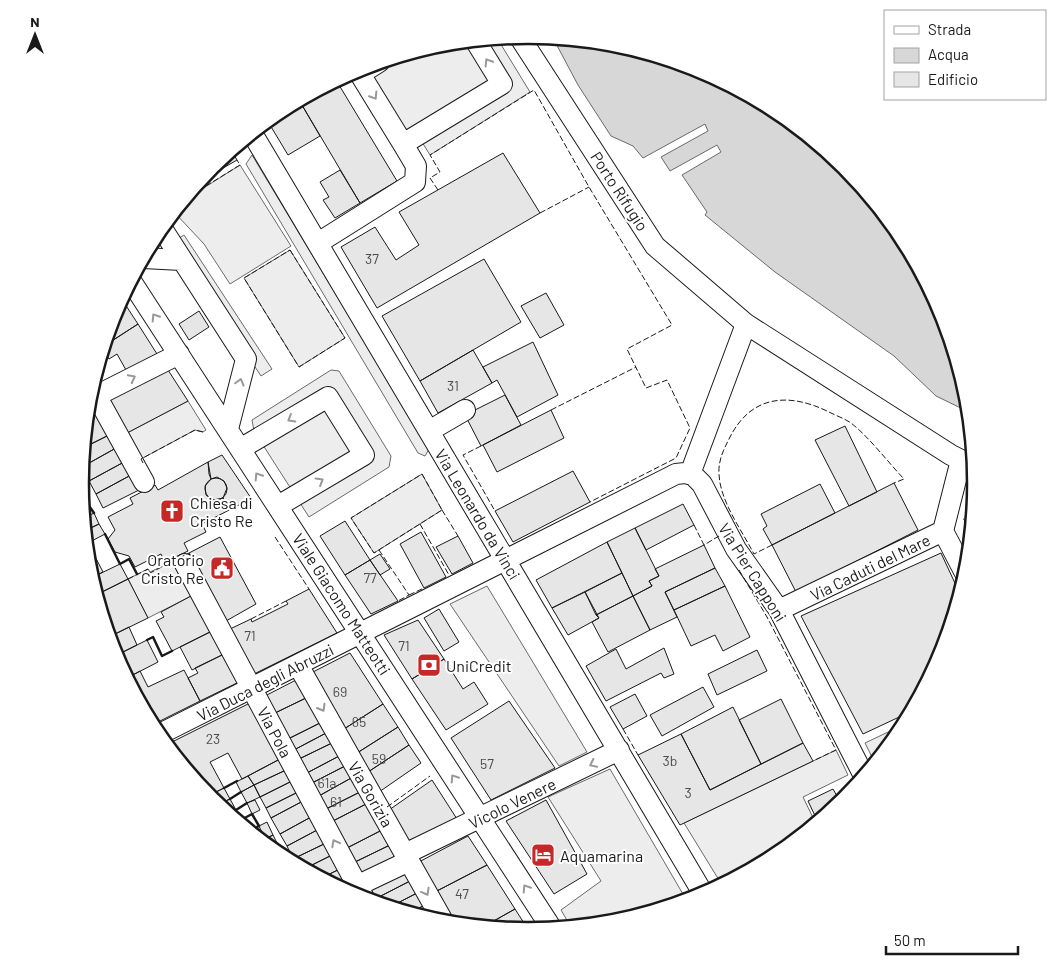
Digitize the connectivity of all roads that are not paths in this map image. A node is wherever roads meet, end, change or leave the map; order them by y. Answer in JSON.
{"nodes":[{"id":1,"x":524,"y":44,"type":"edge"},
{"id":2,"x":479,"y":47,"type":"edge"},
{"id":3,"x":362,"y":76,"type":"edge"},
{"id":4,"x":256,"y":139,"type":"edge"},
{"id":5,"x":403,"y":144,"type":"junction"},
{"id":6,"x":166,"y":235,"type":"edge"},
{"id":7,"x":318,"y":243,"type":"junction"},
{"id":8,"x":151,"y":258,"type":"edge"},
{"id":9,"x":182,"y":260,"type":"junction"},
{"id":10,"x":135,"y":287,"type":"edge"},
{"id":11,"x":746,"y":324,"type":"junction"},
{"id":12,"x":178,"y":354,"type":"junction"},
{"id":13,"x":99,"y":391,"type":"edge"},
{"id":14,"x":96,"y":401,"type":"edge"},
{"id":15,"x":465,"y":410,"type":"dead end"},
{"id":16,"x":228,"y":429,"type":"junction"},
{"id":17,"x":429,"y":431,"type":"junction"},
{"id":18,"x":240,"y":449,"type":"junction"},
{"id":19,"x":966,"y":461,"type":"edge"},
{"id":20,"x":966,"y":466,"type":"edge"},
{"id":21,"x":690,"y":474,"type":"junction"},
{"id":22,"x":144,"y":482,"type":"dead end"},
{"id":23,"x":278,"y":506,"type":"junction"},
{"id":24,"x":943,"y":531,"type":"junction"},
{"id":25,"x":506,"y":560,"type":"junction"},
{"id":26,"x":960,"y":563,"type":"edge"},
{"id":27,"x":185,"y":564,"type":"dead end"},
{"id":28,"x":779,"y":610,"type":"junction"},
{"id":29,"x":361,"y":633,"type":"junction"},
{"id":30,"x":298,"y":665,"type":"junction"},
{"id":31,"x":252,"y":688,"type":"junction"},
{"id":32,"x":166,"y":731,"type":"edge"},
{"id":33,"x":618,"y":750,"type":"junction"},
{"id":34,"x":861,"y":770,"type":"edge"},
{"id":35,"x":480,"y":819,"type":"junction"},
{"id":36,"x":407,"y":857,"type":"junction"},
{"id":37,"x":353,"y":886,"type":"edge"},
{"id":38,"x":699,"y":887,"type":"edge"},
{"id":39,"x":360,"y":889,"type":"edge"},
{"id":40,"x":438,"y":913,"type":"edge"},
{"id":41,"x":547,"y":921,"type":"edge"}],
"edges":[{"from":1,"to":11,"type":"street","name":"Porto Rifugio"},
{"from":5,"to":2,"type":"street","one_way":true},
{"from":3,"to":5,"type":"street","one_way":true},
{"from":4,"to":7,"type":"street","name":"Via Leonardo da Vinci"},
{"from":5,"to":7,"type":"street"},
{"from":6,"to":9,"type":"street"},
{"from":7,"to":17,"type":"street","name":"Via Leonardo da Vinci"},
{"from":8,"to":9,"type":"street"},
{"from":16,"to":9,"type":"street","one_way":true},
{"from":12,"to":10,"type":"street","name":"Viale Giacomo Matteotti","one_way":true},
{"from":11,"to":19,"type":"street","name":"Porto Rifugio"},
{"from":11,"to":21,"type":"street"},
{"from":13,"to":12,"type":"street","one_way":true},
{"from":12,"to":16,"type":"street","name":"Viale Giacomo Matteotti"},
{"from":14,"to":22,"type":"street"},
{"from":15,"to":17,"type":"street"},
{"from":16,"to":18,"type":"street","name":"Viale Giacomo Matteotti"},
{"from":17,"to":25,"type":"street","name":"Via Leonardo da Vinci"},
{"from":23,"to":18,"type":"street","name":"Viale Giacomo Matteotti","one_way":true},
{"from":23,"to":18,"type":"street","one_way":true},
{"from":20,"to":24,"type":"street","name":"Porto Rifugio"},
{"from":21,"to":25,"type":"street"},
{"from":21,"to":28,"type":"street","name":"Via Pier Capponi"},
{"from":23,"to":29,"type":"street","name":"Viale Giacomo Matteotti"},
{"from":24,"to":26,"type":"street","name":"Via Caduti del Mare"},
{"from":24,"to":28,"type":"street","name":"Via Caduti del Mare"},
{"from":25,"to":29,"type":"street","name":"Via Duca degli Abruzzi"},
{"from":25,"to":33,"type":"street","name":"Via Leonardo da Vinci"},
{"from":27,"to":31,"type":"street","name":"Via Pola"},
{"from":28,"to":34,"type":"street","name":"Via Pier Capponi"},
{"from":29,"to":30,"type":"street","name":"Via Duca degli Abruzzi"},
{"from":35,"to":29,"type":"street","name":"Viale Giacomo Matteotti","one_way":true},
{"from":30,"to":31,"type":"street","name":"Via Duca degli Abruzzi"},
{"from":30,"to":36,"type":"street","name":"Via Gorizia","one_way":true},
{"from":31,"to":32,"type":"street","name":"Via Duca degli Abruzzi"},
{"from":37,"to":31,"type":"street","name":"Via Pola","one_way":true},
{"from":33,"to":35,"type":"street","name":"Vicolo Venere","one_way":true},
{"from":33,"to":38,"type":"street","name":"Via Leonardo da Vinci"},
{"from":35,"to":36,"type":"street","name":"Vicolo Venere"},
{"from":41,"to":35,"type":"street","name":"Viale Giacomo Matteotti","one_way":true},
{"from":36,"to":39,"type":"street","name":"Vicolo Venere"},
{"from":36,"to":40,"type":"street","name":"Via Gorizia","one_way":true}]}
